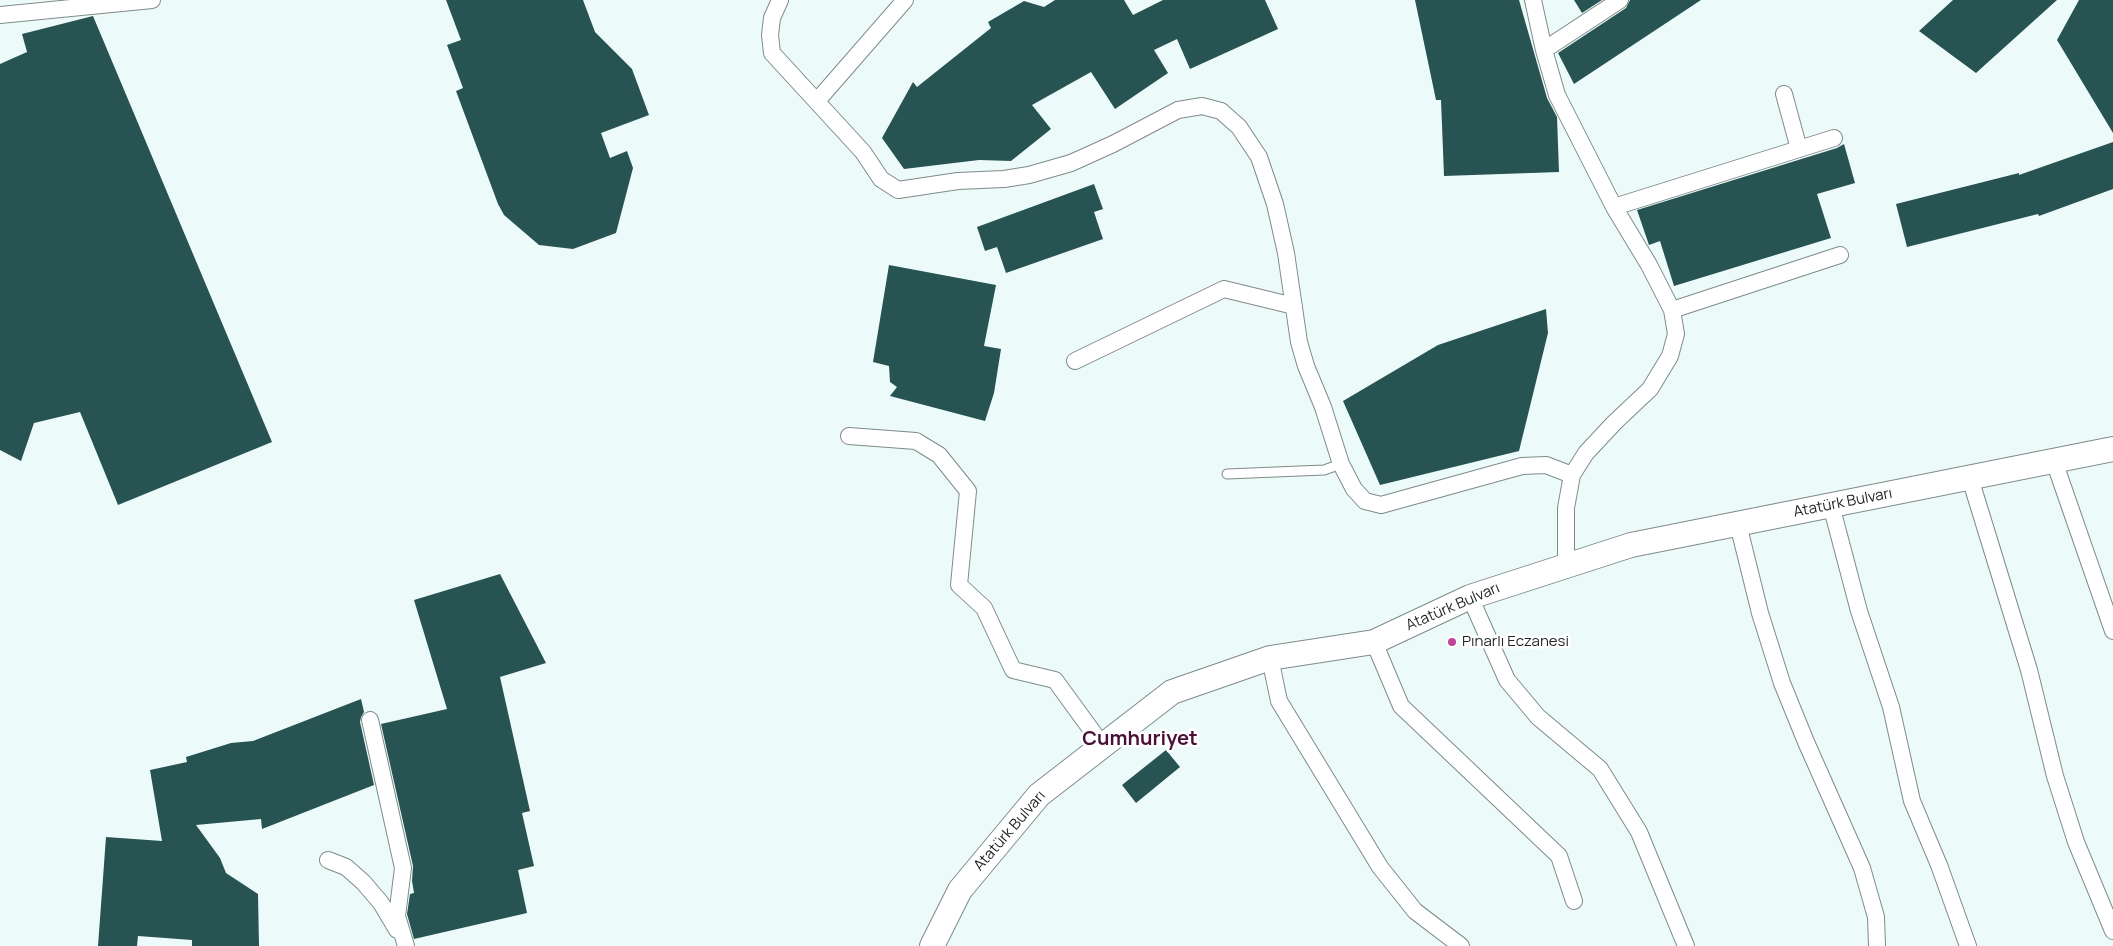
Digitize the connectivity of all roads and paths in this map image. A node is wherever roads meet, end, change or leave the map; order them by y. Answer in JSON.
{"nodes":[{"id":1,"x":152,"y":0,"type":"edge"},
{"id":2,"x":780,"y":0,"type":"edge"},
{"id":3,"x":905,"y":0,"type":"edge"},
{"id":4,"x":1533,"y":0,"type":"edge"},
{"id":5,"x":1620,"y":0,"type":"edge"},
{"id":6,"x":94,"y":2,"type":"edge"},
{"id":7,"x":0,"y":15,"type":"edge"},
{"id":8,"x":1544,"y":50,"type":"junction"},
{"id":9,"x":1784,"y":94,"type":"dead end"},
{"id":10,"x":818,"y":102,"type":"junction"},
{"id":11,"x":1834,"y":138,"type":"dead end"},
{"id":12,"x":1799,"y":149,"type":"junction"},
{"id":13,"x":1614,"y":207,"type":"junction"},
{"id":14,"x":1840,"y":255,"type":"dead end"},
{"id":15,"x":1294,"y":306,"type":"junction"},
{"id":16,"x":1672,"y":310,"type":"junction"},
{"id":17,"x":1075,"y":361,"type":"dead end"},
{"id":18,"x":849,"y":436,"type":"dead end"},
{"id":19,"x":2113,"y":449,"type":"edge"},
{"id":20,"x":2054,"y":461,"type":"junction"},
{"id":21,"x":1341,"y":464,"type":"junction"},
{"id":22,"x":1227,"y":474,"type":"dead end"},
{"id":23,"x":1572,"y":475,"type":"junction"},
{"id":24,"x":1970,"y":478,"type":"junction"},
{"id":25,"x":1831,"y":505,"type":"junction"},
{"id":26,"x":1738,"y":524,"type":"junction"},
{"id":27,"x":1566,"y":566,"type":"junction"},
{"id":28,"x":1470,"y":597,"type":"junction"},
{"id":29,"x":2113,"y":630,"type":"edge"},
{"id":30,"x":1374,"y":642,"type":"junction"},
{"id":31,"x":1270,"y":658,"type":"junction"},
{"id":32,"x":370,"y":720,"type":"dead end"},
{"id":33,"x":1103,"y":746,"type":"junction"},
{"id":34,"x":328,"y":860,"type":"dead end"},
{"id":35,"x":1574,"y":901,"type":"dead end"},
{"id":36,"x":2113,"y":931,"type":"edge"},
{"id":37,"x":404,"y":942,"type":"edge"},
{"id":38,"x":932,"y":946,"type":"edge"},
{"id":39,"x":1461,"y":946,"type":"edge"},
{"id":40,"x":1686,"y":946,"type":"edge"},
{"id":41,"x":1877,"y":946,"type":"edge"},
{"id":42,"x":1968,"y":946,"type":"edge"}],
"edges":[{"from":1,"to":6,"type":"street"},
{"from":2,"to":10,"type":"street"},
{"from":3,"to":10,"type":"street"},
{"from":4,"to":8,"type":"street"},
{"from":5,"to":8,"type":"street"},
{"from":6,"to":7,"type":"street"},
{"from":8,"to":13,"type":"street"},
{"from":9,"to":12,"type":"street"},
{"from":10,"to":15,"type":"street"},
{"from":11,"to":12,"type":"street"},
{"from":12,"to":13,"type":"street"},
{"from":13,"to":16,"type":"street"},
{"from":14,"to":16,"type":"street"},
{"from":15,"to":17,"type":"street"},
{"from":15,"to":21,"type":"street"},
{"from":16,"to":23,"type":"street"},
{"from":18,"to":33,"type":"street"},
{"from":19,"to":20,"type":"street","name":"Atatürk Bulvarı"},
{"from":20,"to":24,"type":"street","name":"Atatürk Bulvarı"},
{"from":20,"to":29,"type":"street"},
{"from":21,"to":22,"type":"lane"},
{"from":21,"to":23,"type":"street"},
{"from":23,"to":27,"type":"street"},
{"from":24,"to":25,"type":"street","name":"Atatürk Bulvarı"},
{"from":24,"to":36,"type":"street"},
{"from":25,"to":26,"type":"street","name":"Atatürk Bulvarı"},
{"from":25,"to":42,"type":"street"},
{"from":26,"to":27,"type":"street","name":"Atatürk Bulvarı"},
{"from":26,"to":41,"type":"street"},
{"from":27,"to":28,"type":"street","name":"Atatürk Bulvarı"},
{"from":28,"to":30,"type":"street","name":"Atatürk Bulvarı"},
{"from":28,"to":40,"type":"street"},
{"from":30,"to":31,"type":"street","name":"Atatürk Bulvarı"},
{"from":30,"to":35,"type":"street"},
{"from":31,"to":33,"type":"street","name":"Atatürk Bulvarı"},
{"from":31,"to":39,"type":"street"},
{"from":32,"to":37,"type":"street"},
{"from":33,"to":38,"type":"street","name":"Atatürk Bulvarı"},
{"from":34,"to":37,"type":"street"}]}
